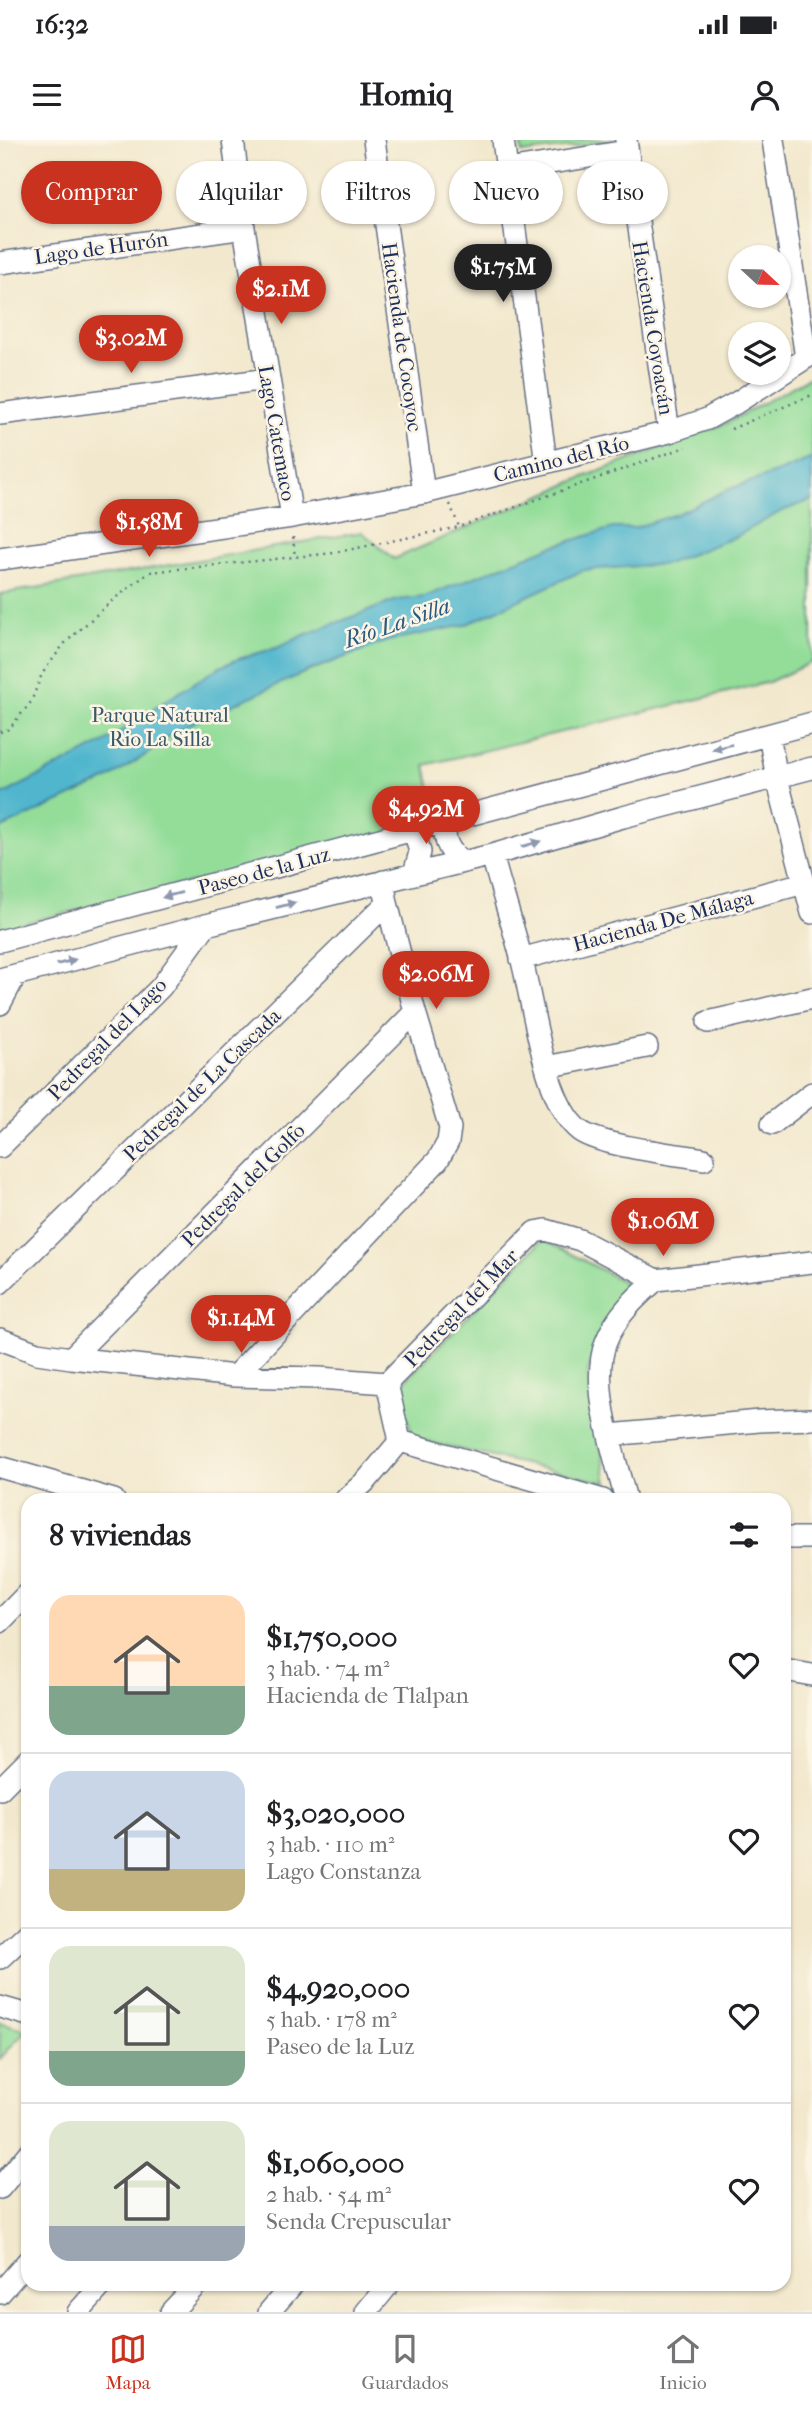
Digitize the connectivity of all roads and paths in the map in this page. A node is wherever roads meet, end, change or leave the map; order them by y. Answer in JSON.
{"nodes":[{"id":1,"x":233,"y":140,"type":"edge"},
{"id":2,"x":374,"y":140,"type":"edge"},
{"id":3,"x":503,"y":140,"type":"edge"},
{"id":4,"x":773,"y":140,"type":"edge"},
{"id":5,"x":626,"y":145,"type":"edge"},
{"id":6,"x":505,"y":161,"type":"edge"},
{"id":7,"x":549,"y":161,"type":"edge"},
{"id":8,"x":513,"y":224,"type":"edge"},
{"id":9,"x":244,"y":228,"type":"junction"},
{"id":10,"x":0,"y":263,"type":"edge"},
{"id":11,"x":809,"y":356,"type":"edge"},
{"id":12,"x":268,"y":379,"type":"junction"},
{"id":13,"x":812,"y":395,"type":"edge"},
{"id":14,"x":0,"y":414,"type":"edge"},
{"id":15,"x":724,"y":431,"type":"dead end"},
{"id":16,"x":669,"y":432,"type":"junction"},
{"id":17,"x":687,"y":447,"type":"dead end"},
{"id":18,"x":546,"y":463,"type":"junction"},
{"id":19,"x":433,"y":491,"type":"junction"},
{"id":20,"x":292,"y":517,"type":"junction"},
{"id":21,"x":459,"y":527,"type":"junction"},
{"id":22,"x":295,"y":558,"type":"junction"},
{"id":23,"x":0,"y":559,"type":"edge"},
{"id":24,"x":812,"y":723,"type":"edge"},
{"id":25,"x":0,"y":732,"type":"edge"},
{"id":26,"x":768,"y":735,"type":"junction"},
{"id":27,"x":812,"y":768,"type":"edge"},
{"id":28,"x":777,"y":778,"type":"junction"},
{"id":29,"x":450,"y":819,"type":"junction"},
{"id":30,"x":414,"y":831,"type":"junction"},
{"id":31,"x":492,"y":855,"type":"junction"},
{"id":32,"x":463,"y":862,"type":"junction"},
{"id":33,"x":414,"y":873,"type":"junction"},
{"id":34,"x":383,"y":881,"type":"junction"},
{"id":35,"x":804,"y":883,"type":"junction"},
{"id":36,"x":387,"y":903,"type":"junction"},
{"id":37,"x":812,"y":913,"type":"edge"},
{"id":38,"x":206,"y":925,"type":"junction"},
{"id":39,"x":0,"y":941,"type":"edge"},
{"id":40,"x":522,"y":959,"type":"junction"},
{"id":41,"x":7,"y":978,"type":"edge"},
{"id":42,"x":812,"y":998,"type":"edge"},
{"id":43,"x":0,"y":1004,"type":"edge"},
{"id":44,"x":415,"y":1012,"type":"junction"},
{"id":45,"x":708,"y":1022,"type":"dead end"},
{"id":46,"x":647,"y":1047,"type":"dead end"},
{"id":47,"x":546,"y":1067,"type":"junction"},
{"id":48,"x":812,"y":1093,"type":"edge"},
{"id":49,"x":772,"y":1124,"type":"dead end"},
{"id":50,"x":0,"y":1147,"type":"edge"},
{"id":51,"x":704,"y":1159,"type":"dead end"},
{"id":52,"x":812,"y":1262,"type":"edge"},
{"id":53,"x":656,"y":1280,"type":"junction"},
{"id":54,"x":0,"y":1283,"type":"edge"},
{"id":55,"x":0,"y":1339,"type":"edge"},
{"id":56,"x":71,"y":1358,"type":"junction"},
{"id":57,"x":235,"y":1376,"type":"junction"},
{"id":58,"x":387,"y":1383,"type":"junction"},
{"id":59,"x":812,"y":1419,"type":"edge"},
{"id":60,"x":610,"y":1435,"type":"junction"},
{"id":61,"x":400,"y":1441,"type":"junction"},
{"id":62,"x":0,"y":1467,"type":"edge"},
{"id":63,"x":90,"y":1493,"type":"edge"},
{"id":64,"x":353,"y":1493,"type":"edge"},
{"id":65,"x":579,"y":1493,"type":"edge"},
{"id":66,"x":624,"y":1493,"type":"edge"},
{"id":67,"x":791,"y":1538,"type":"edge"},
{"id":68,"x":812,"y":1538,"type":"edge"},
{"id":69,"x":21,"y":1600,"type":"edge"},
{"id":70,"x":0,"y":1622,"type":"edge"},
{"id":71,"x":791,"y":1671,"type":"edge"},
{"id":72,"x":812,"y":1675,"type":"edge"},
{"id":73,"x":21,"y":1768,"type":"edge"},
{"id":74,"x":0,"y":1789,"type":"edge"},
{"id":75,"x":21,"y":1938,"type":"edge"},
{"id":76,"x":0,"y":1958,"type":"edge"},
{"id":77,"x":0,"y":2007,"type":"edge"},
{"id":78,"x":21,"y":2013,"type":"edge"},
{"id":79,"x":21,"y":2162,"type":"edge"},
{"id":80,"x":0,"y":2188,"type":"edge"},
{"id":81,"x":21,"y":2268,"type":"edge"},
{"id":82,"x":97,"y":2291,"type":"edge"},
{"id":83,"x":190,"y":2291,"type":"edge"},
{"id":84,"x":287,"y":2291,"type":"edge"},
{"id":85,"x":383,"y":2291,"type":"edge"},
{"id":86,"x":0,"y":2293,"type":"edge"},
{"id":87,"x":78,"y":2312,"type":"edge"},
{"id":88,"x":171,"y":2312,"type":"edge"},
{"id":89,"x":269,"y":2312,"type":"edge"},
{"id":90,"x":366,"y":2312,"type":"edge"}],
"edges":[{"from":1,"to":9,"type":"street","name":"Lago Catemaco"},
{"from":2,"to":19,"type":"street","name":"Hacienda de Cocoyoc"},
{"from":3,"to":6,"type":"street"},
{"from":4,"to":11,"type":"street"},
{"from":5,"to":7,"type":"street"},
{"from":5,"to":16,"type":"street","name":"Hacienda Coyoacán"},
{"from":8,"to":18,"type":"street"},
{"from":9,"to":10,"type":"street","name":"Lago de Hurón"},
{"from":9,"to":12,"type":"street","name":"Lago Catemaco"},
{"from":11,"to":16,"type":"street","name":"Camino del Río"},
{"from":12,"to":14,"type":"street"},
{"from":12,"to":20,"type":"street","name":"Lago Catemaco"},
{"from":13,"to":15,"type":"path"},
{"from":16,"to":18,"type":"street","name":"Camino del Río"},
{"from":17,"to":21,"type":"path"},
{"from":18,"to":19,"type":"street","name":"Camino del Río"},
{"from":19,"to":20,"type":"street","name":"Camino del Río"},
{"from":19,"to":21,"type":"path"},
{"from":20,"to":22,"type":"path"},
{"from":20,"to":23,"type":"street","name":"Camino del Río"},
{"from":21,"to":22,"type":"path"},
{"from":22,"to":25,"type":"path"},
{"from":24,"to":26,"type":"street","name":"Paseo de la Luz"},
{"from":26,"to":28,"type":"street"},
{"from":26,"to":29,"type":"street","name":"Paseo de la Luz","one_way":true},
{"from":27,"to":28,"type":"street","name":"Paseo de la Luz"},
{"from":31,"to":28,"type":"street","name":"Paseo de la Luz","one_way":true},
{"from":28,"to":35,"type":"street"},
{"from":29,"to":30,"type":"street","name":"Paseo de la Luz"},
{"from":29,"to":32,"type":"street"},
{"from":30,"to":33,"type":"street"},
{"from":30,"to":39,"type":"street","name":"Paseo de la Luz","one_way":true},
{"from":31,"to":32,"type":"street","name":"Paseo de la Luz"},
{"from":31,"to":40,"type":"street"},
{"from":32,"to":33,"type":"street","name":"Paseo de la Luz"},
{"from":33,"to":34,"type":"street","name":"Paseo de la Luz"},
{"from":34,"to":36,"type":"street"},
{"from":38,"to":34,"type":"street","name":"Paseo de la Luz","one_way":true},
{"from":35,"to":37,"type":"street"},
{"from":35,"to":40,"type":"street","name":"Hacienda De Málaga"},
{"from":36,"to":44,"type":"street"},
{"from":36,"to":54,"type":"street","name":"Pedregal de La Cascada"},
{"from":41,"to":38,"type":"street","name":"Paseo de la Luz","one_way":true},
{"from":38,"to":50,"type":"street","name":"Pedregal del Lago"},
{"from":40,"to":47,"type":"street"},
{"from":41,"to":43,"type":"street"},
{"from":42,"to":45,"type":"street"},
{"from":44,"to":56,"type":"street","name":"Pedregal del Golfo"},
{"from":44,"to":57,"type":"street"},
{"from":46,"to":47,"type":"street"},
{"from":47,"to":51,"type":"street"},
{"from":48,"to":49,"type":"street"},
{"from":52,"to":53,"type":"street"},
{"from":53,"to":58,"type":"street","name":"Pedregal del Mar"},
{"from":53,"to":60,"type":"street"},
{"from":55,"to":56,"type":"street"},
{"from":56,"to":57,"type":"street"},
{"from":57,"to":58,"type":"street"},
{"from":58,"to":61,"type":"street"},
{"from":59,"to":60,"type":"street"},
{"from":60,"to":66,"type":"street"},
{"from":61,"to":64,"type":"street"},
{"from":61,"to":65,"type":"street"},
{"from":62,"to":63,"type":"street"},
{"from":67,"to":68,"type":"street"},
{"from":69,"to":70,"type":"street"},
{"from":71,"to":72,"type":"street"},
{"from":73,"to":74,"type":"street"},
{"from":75,"to":76,"type":"street"},
{"from":77,"to":78,"type":"street"},
{"from":79,"to":80,"type":"street"},
{"from":81,"to":86,"type":"street"},
{"from":82,"to":87,"type":"street"},
{"from":83,"to":88,"type":"street"},
{"from":84,"to":89,"type":"street"},
{"from":85,"to":90,"type":"street"}]}
